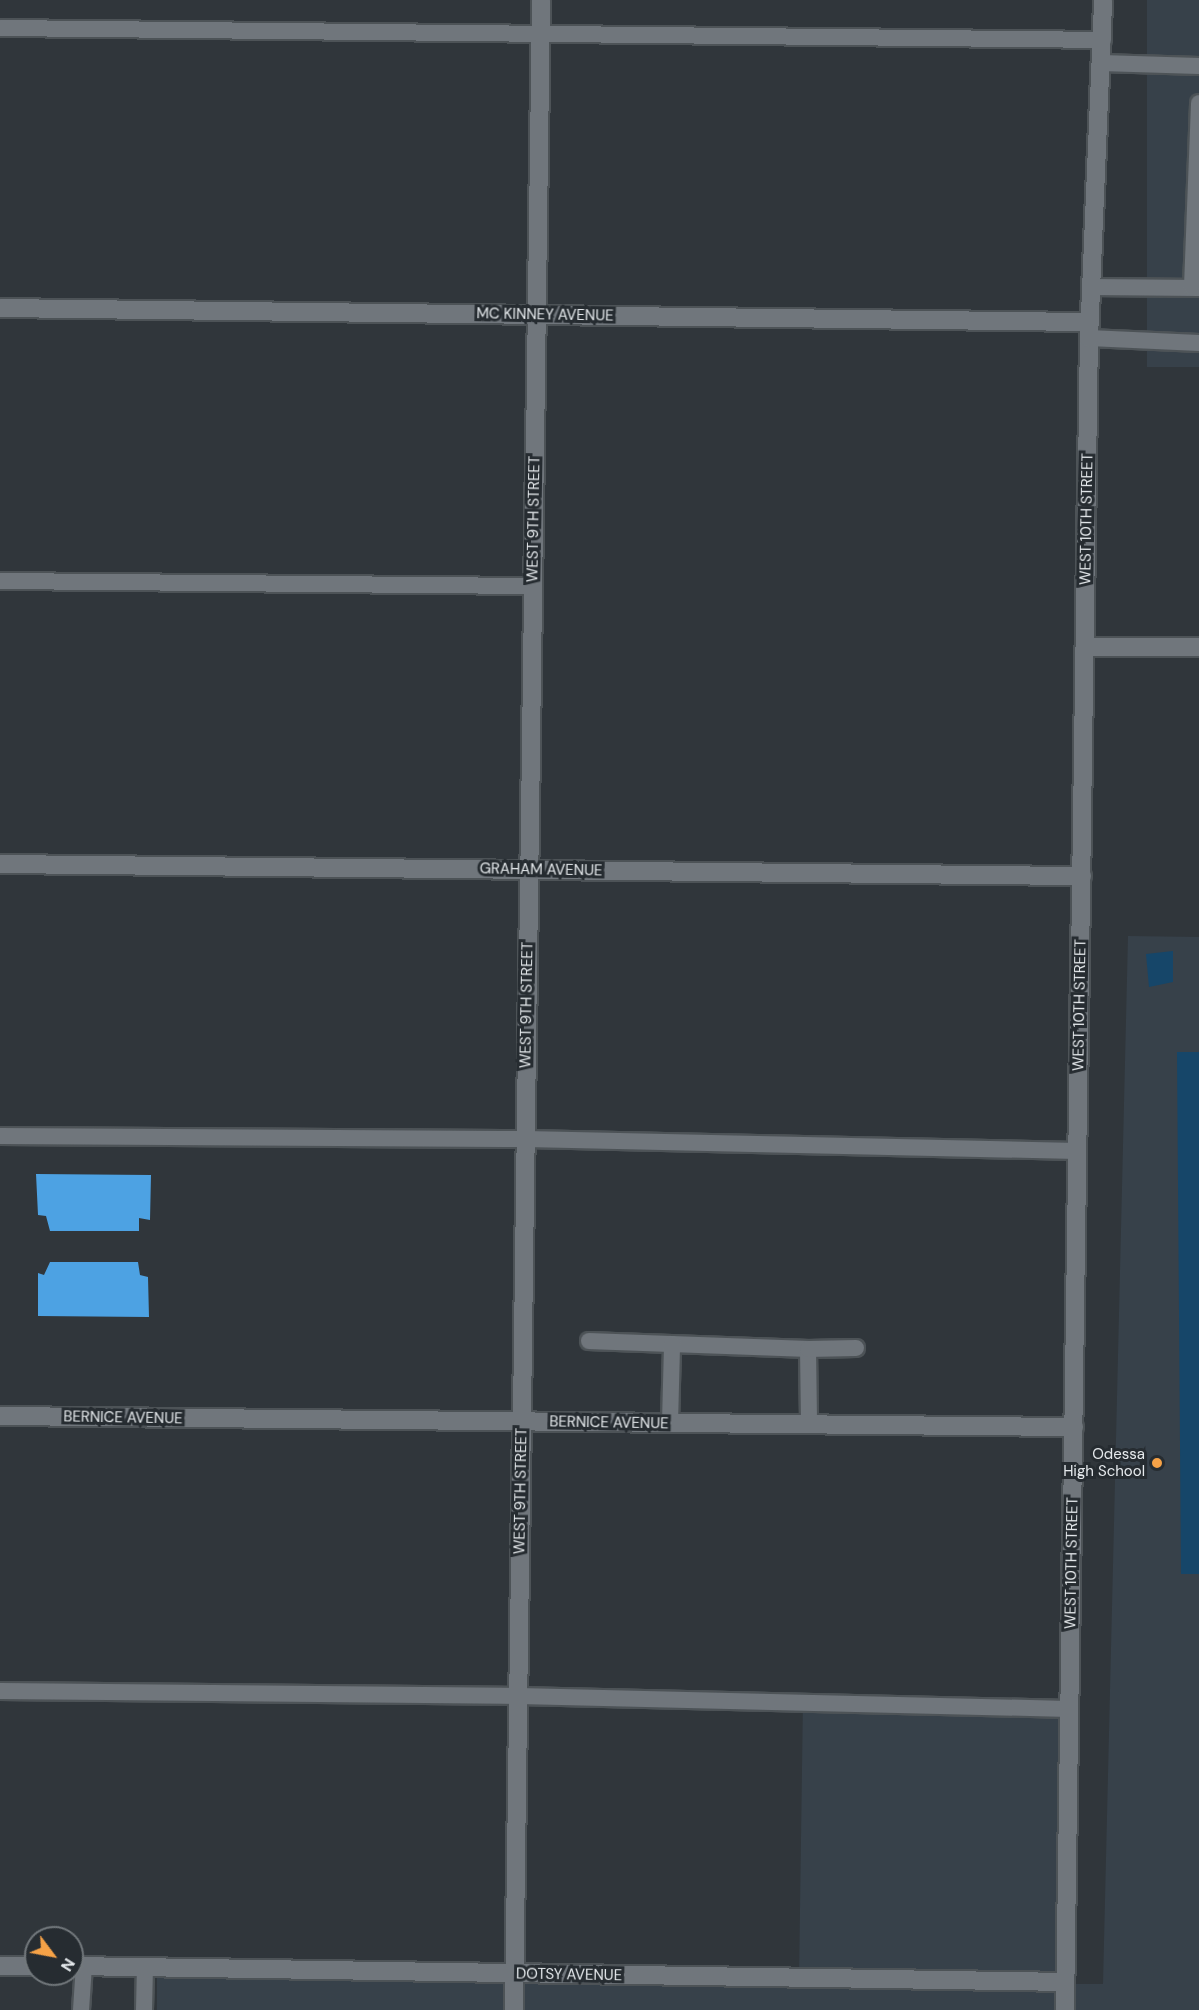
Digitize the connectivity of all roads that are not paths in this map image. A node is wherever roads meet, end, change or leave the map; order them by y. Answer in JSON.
{"nodes":[{"id":1,"x":541,"y":0,"type":"edge"},
{"id":2,"x":1103,"y":0,"type":"edge"},
{"id":3,"x":0,"y":28,"type":"edge"},
{"id":4,"x":540,"y":34,"type":"junction"},
{"id":5,"x":1103,"y":40,"type":"junction"},
{"id":6,"x":1101,"y":63,"type":"junction"},
{"id":7,"x":1199,"y":66,"type":"edge"},
{"id":8,"x":1199,"y":103,"type":"edge"},
{"id":9,"x":1091,"y":286,"type":"junction"},
{"id":10,"x":1196,"y":287,"type":"edge"},
{"id":11,"x":0,"y":308,"type":"edge"},
{"id":12,"x":536,"y":315,"type":"junction"},
{"id":13,"x":1089,"y":330,"type":"junction"},
{"id":14,"x":1199,"y":343,"type":"edge"},
{"id":15,"x":0,"y":581,"type":"edge"},
{"id":16,"x":533,"y":586,"type":"junction"},
{"id":17,"x":1085,"y":647,"type":"junction"},
{"id":18,"x":1199,"y":647,"type":"edge"},
{"id":19,"x":0,"y":864,"type":"edge"},
{"id":20,"x":529,"y":870,"type":"junction"},
{"id":21,"x":1082,"y":876,"type":"junction"},
{"id":22,"x":0,"y":1136,"type":"edge"},
{"id":23,"x":526,"y":1139,"type":"junction"},
{"id":24,"x":1077,"y":1151,"type":"junction"},
{"id":25,"x":589,"y":1341,"type":"dead end"},
{"id":26,"x":672,"y":1344,"type":"junction"},
{"id":27,"x":856,"y":1348,"type":"dead end"},
{"id":28,"x":808,"y":1349,"type":"junction"},
{"id":29,"x":0,"y":1416,"type":"edge"},
{"id":30,"x":522,"y":1422,"type":"junction"},
{"id":31,"x":670,"y":1423,"type":"junction"},
{"id":32,"x":809,"y":1424,"type":"junction"},
{"id":33,"x":1074,"y":1427,"type":"junction"},
{"id":34,"x":0,"y":1691,"type":"edge"},
{"id":35,"x":519,"y":1696,"type":"junction"},
{"id":36,"x":1069,"y":1708,"type":"junction"},
{"id":37,"x":84,"y":1965,"type":"edge"},
{"id":38,"x":0,"y":1966,"type":"edge"},
{"id":39,"x":24,"y":1966,"type":"edge"},
{"id":40,"x":145,"y":1967,"type":"junction"},
{"id":41,"x":515,"y":1974,"type":"junction"},
{"id":42,"x":1065,"y":1982,"type":"junction"},
{"id":43,"x":79,"y":1986,"type":"edge"},
{"id":44,"x":81,"y":2010,"type":"edge"},
{"id":45,"x":144,"y":2010,"type":"edge"},
{"id":46,"x":514,"y":2010,"type":"edge"},
{"id":47,"x":1065,"y":2010,"type":"edge"}],
"edges":[{"from":1,"to":4,"type":"street","name":"WEST 9TH STREET"},
{"from":2,"to":5,"type":"street","name":"WEST 10TH STREET"},
{"from":3,"to":4,"type":"lane"},
{"from":4,"to":5,"type":"lane"},
{"from":4,"to":12,"type":"street","name":"WEST 9TH STREET"},
{"from":5,"to":6,"type":"street","name":"WEST 10TH STREET"},
{"from":6,"to":7,"type":"lane"},
{"from":6,"to":9,"type":"street","name":"WEST 10TH STREET"},
{"from":8,"to":10,"type":"lane"},
{"from":9,"to":10,"type":"lane"},
{"from":9,"to":13,"type":"street","name":"WEST 10TH STREET"},
{"from":11,"to":12,"type":"street","name":"MC KINNEY AVENUE"},
{"from":12,"to":13,"type":"street","name":"MC KINNEY AVENUE"},
{"from":12,"to":16,"type":"street","name":"WEST 9TH STREET"},
{"from":13,"to":14,"type":"lane"},
{"from":13,"to":17,"type":"street","name":"WEST 10TH STREET"},
{"from":15,"to":16,"type":"lane"},
{"from":16,"to":20,"type":"street","name":"WEST 9TH STREET"},
{"from":17,"to":18,"type":"street"},
{"from":17,"to":21,"type":"street","name":"WEST 10TH STREET"},
{"from":19,"to":20,"type":"street","name":"GRAHAM AVENUE"},
{"from":20,"to":21,"type":"street","name":"GRAHAM AVENUE"},
{"from":20,"to":23,"type":"street","name":"WEST 9TH STREET"},
{"from":21,"to":24,"type":"street","name":"WEST 10TH STREET"},
{"from":22,"to":23,"type":"lane"},
{"from":23,"to":24,"type":"lane"},
{"from":23,"to":30,"type":"street","name":"WEST 9TH STREET"},
{"from":24,"to":33,"type":"street","name":"WEST 10TH STREET"},
{"from":25,"to":26,"type":"lane"},
{"from":26,"to":28,"type":"lane"},
{"from":26,"to":31,"type":"lane"},
{"from":27,"to":28,"type":"lane"},
{"from":28,"to":32,"type":"lane"},
{"from":29,"to":30,"type":"street","name":"BERNICE AVENUE"},
{"from":30,"to":31,"type":"street","name":"BERNICE AVENUE"},
{"from":30,"to":35,"type":"street","name":"WEST 9TH STREET"},
{"from":31,"to":32,"type":"street","name":"BERNICE AVENUE"},
{"from":32,"to":33,"type":"street","name":"BERNICE AVENUE"},
{"from":33,"to":36,"type":"street","name":"WEST 10TH STREET"},
{"from":34,"to":35,"type":"lane"},
{"from":35,"to":36,"type":"lane"},
{"from":35,"to":41,"type":"street","name":"WEST 9TH STREET"},
{"from":36,"to":42,"type":"street","name":"WEST 10TH STREET"},
{"from":37,"to":40,"type":"street","name":"DOTSY AVENUE"},
{"from":38,"to":39,"type":"street"},
{"from":40,"to":41,"type":"street","name":"DOTSY AVENUE"},
{"from":40,"to":45,"type":"lane"},
{"from":41,"to":42,"type":"street","name":"DOTSY AVENUE"},
{"from":41,"to":46,"type":"street","name":"WEST 9TH STREET"},
{"from":42,"to":47,"type":"street","name":"WEST 10TH STREET"},
{"from":43,"to":44,"type":"lane"}]}
